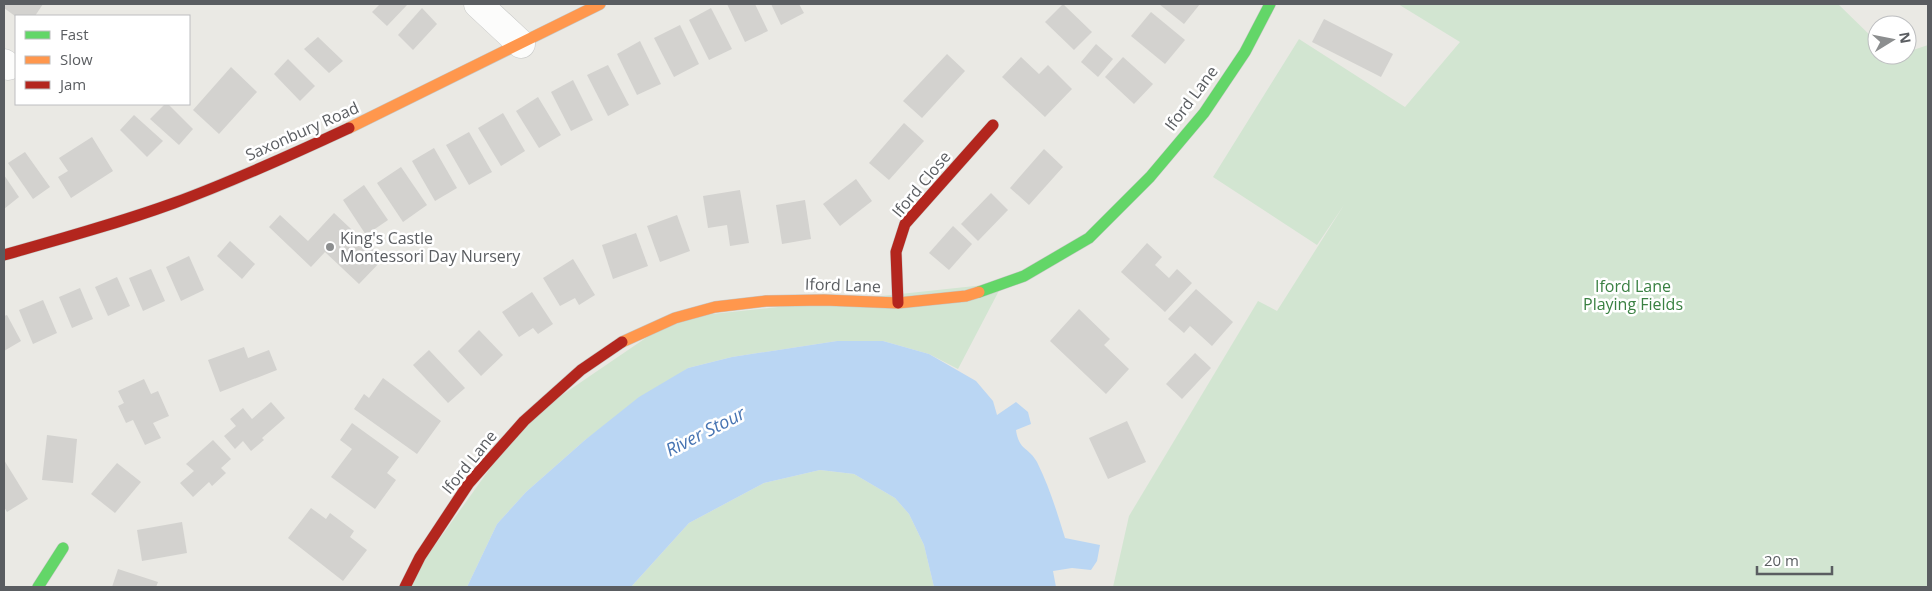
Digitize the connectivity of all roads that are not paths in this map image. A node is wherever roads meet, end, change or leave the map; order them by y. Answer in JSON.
{"nodes":[{"id":1,"x":478,"y":4,"type":"edge"},
{"id":2,"x":600,"y":4,"type":"edge"},
{"id":3,"x":1270,"y":4,"type":"edge"},
{"id":4,"x":521,"y":44,"type":"junction"},
{"id":5,"x":993,"y":126,"type":"dead end"},
{"id":6,"x":4,"y":255,"type":"edge"},
{"id":7,"x":898,"y":303,"type":"junction"},
{"id":8,"x":63,"y":548,"type":"dead end"},
{"id":9,"x":38,"y":587,"type":"edge"},
{"id":10,"x":406,"y":587,"type":"edge"}],
"edges":[{"from":1,"to":4,"type":"street"},
{"from":2,"to":4,"type":"street","name":"Saxonbury Road"},
{"from":3,"to":7,"type":"street","name":"Iford Lane"},
{"from":4,"to":6,"type":"street","name":"Saxonbury Road"},
{"from":5,"to":7,"type":"street","name":"Iford Close"},
{"from":7,"to":10,"type":"street","name":"Iford Lane"},
{"from":8,"to":9,"type":"street"}]}
